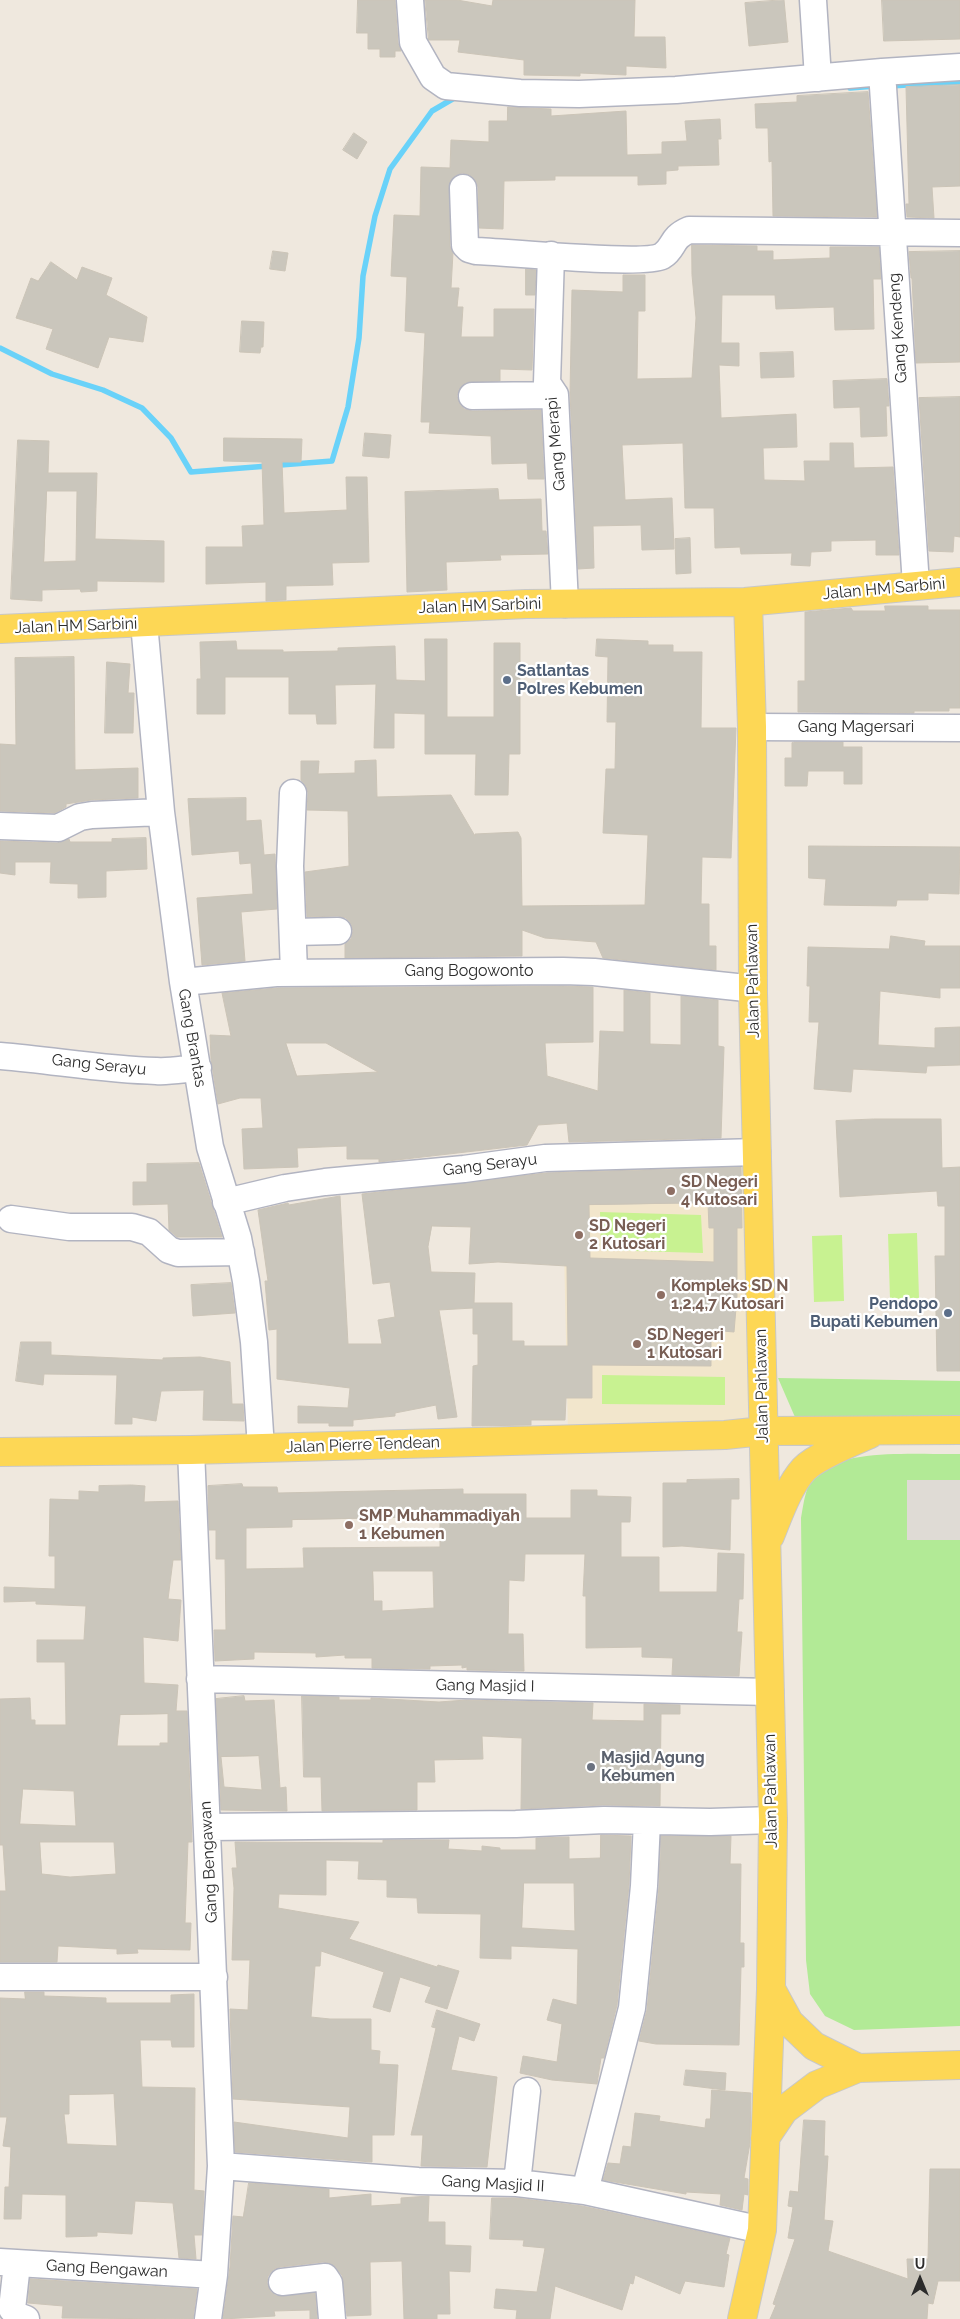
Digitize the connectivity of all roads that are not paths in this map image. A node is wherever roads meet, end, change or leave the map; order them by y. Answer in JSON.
{"nodes":[{"id":1,"x":410,"y":0,"type":"edge"},
{"id":2,"x":813,"y":0,"type":"edge"},
{"id":3,"x":960,"y":67,"type":"edge"},
{"id":4,"x":818,"y":78,"type":"junction"},
{"id":5,"x":883,"y":82,"type":"junction"},
{"id":6,"x":463,"y":188,"type":"dead end"},
{"id":7,"x":891,"y":231,"type":"junction"},
{"id":8,"x":960,"y":233,"type":"edge"},
{"id":9,"x":551,"y":255,"type":"junction"},
{"id":10,"x":555,"y":395,"type":"junction"},
{"id":11,"x":472,"y":396,"type":"dead end"},
{"id":12,"x":960,"y":582,"type":"edge"},
{"id":13,"x":916,"y":585,"type":"junction"},
{"id":14,"x":748,"y":602,"type":"junction"},
{"id":15,"x":565,"y":604,"type":"junction"},
{"id":16,"x":144,"y":623,"type":"junction"},
{"id":17,"x":0,"y":629,"type":"edge"},
{"id":18,"x":752,"y":727,"type":"junction"},
{"id":19,"x":960,"y":728,"type":"edge"},
{"id":20,"x":293,"y":793,"type":"dead end"},
{"id":21,"x":161,"y":812,"type":"junction"},
{"id":22,"x":0,"y":826,"type":"edge"},
{"id":23,"x":338,"y":930,"type":"dead end"},
{"id":24,"x":292,"y":932,"type":"junction"},
{"id":25,"x":294,"y":972,"type":"junction"},
{"id":26,"x":183,"y":982,"type":"junction"},
{"id":27,"x":753,"y":993,"type":"junction"},
{"id":28,"x":0,"y":1056,"type":"edge"},
{"id":29,"x":198,"y":1068,"type":"junction"},
{"id":30,"x":757,"y":1152,"type":"junction"},
{"id":31,"x":226,"y":1202,"type":"junction"},
{"id":32,"x":11,"y":1220,"type":"dead end"},
{"id":33,"x":241,"y":1252,"type":"junction"},
{"id":34,"x":762,"y":1384,"type":"junction"},
{"id":35,"x":960,"y":1430,"type":"edge"},
{"id":36,"x":764,"y":1431,"type":"junction"},
{"id":37,"x":801,"y":1431,"type":"junction"},
{"id":38,"x":878,"y":1431,"type":"junction"},
{"id":39,"x":725,"y":1435,"type":"junction"},
{"id":40,"x":261,"y":1448,"type":"junction"},
{"id":41,"x":192,"y":1450,"type":"junction"},
{"id":42,"x":0,"y":1452,"type":"edge"},
{"id":43,"x":764,"y":1473,"type":"junction"},
{"id":44,"x":766,"y":1544,"type":"junction"},
{"id":45,"x":200,"y":1679,"type":"junction"},
{"id":46,"x":770,"y":1692,"type":"junction"},
{"id":47,"x":773,"y":1820,"type":"junction"},
{"id":48,"x":647,"y":1821,"type":"junction"},
{"id":49,"x":207,"y":1827,"type":"junction"},
{"id":50,"x":0,"y":1977,"type":"edge"},
{"id":51,"x":214,"y":1977,"type":"junction"},
{"id":52,"x":771,"y":1990,"type":"junction"},
{"id":53,"x":960,"y":2065,"type":"edge"},
{"id":54,"x":858,"y":2068,"type":"junction"},
{"id":55,"x":527,"y":2091,"type":"dead end"},
{"id":56,"x":765,"y":2138,"type":"junction"},
{"id":57,"x":221,"y":2166,"type":"junction"},
{"id":58,"x":517,"y":2183,"type":"junction"},
{"id":59,"x":585,"y":2191,"type":"junction"},
{"id":60,"x":762,"y":2230,"type":"junction"},
{"id":61,"x":9,"y":2263,"type":"edge"},
{"id":62,"x":214,"y":2275,"type":"junction"},
{"id":63,"x":282,"y":2282,"type":"dead end"},
{"id":64,"x":26,"y":2319,"type":"edge"},
{"id":65,"x":208,"y":2319,"type":"edge"},
{"id":66,"x":332,"y":2319,"type":"edge"},
{"id":67,"x":742,"y":2319,"type":"edge"}],
"edges":[{"from":1,"to":4,"type":"street"},
{"from":2,"to":4,"type":"street"},
{"from":3,"to":5,"type":"street"},
{"from":4,"to":5,"type":"street"},
{"from":5,"to":7,"type":"street","name":"Gang Kendeng"},
{"from":6,"to":9,"type":"street"},
{"from":7,"to":8,"type":"street"},
{"from":7,"to":9,"type":"street"},
{"from":7,"to":13,"type":"street","name":"Gang Kendeng"},
{"from":9,"to":10,"type":"street","name":"Gang Merapi"},
{"from":10,"to":11,"type":"street"},
{"from":10,"to":15,"type":"street","name":"Gang Merapi"},
{"from":12,"to":13,"type":"main road","name":"Jalan HM Sarbini"},
{"from":13,"to":14,"type":"main road","name":"Jalan HM Sarbini"},
{"from":14,"to":15,"type":"main road","name":"Jalan HM Sarbini"},
{"from":14,"to":18,"type":"main road","name":"Jalan Pahlawan"},
{"from":15,"to":16,"type":"main road","name":"Jalan HM Sarbini"},
{"from":16,"to":17,"type":"main road","name":"Jalan HM Sarbini"},
{"from":16,"to":21,"type":"street","name":"Gang Brantas"},
{"from":18,"to":19,"type":"street","name":"Gang Magersari"},
{"from":18,"to":27,"type":"main road","name":"Jalan Pahlawan"},
{"from":20,"to":24,"type":"street"},
{"from":21,"to":22,"type":"street"},
{"from":21,"to":26,"type":"street","name":"Gang Brantas"},
{"from":23,"to":24,"type":"street"},
{"from":24,"to":25,"type":"street"},
{"from":25,"to":26,"type":"street","name":"Gang Bogowonto"},
{"from":25,"to":27,"type":"street","name":"Gang Bogowonto"},
{"from":26,"to":29,"type":"street","name":"Gang Brantas"},
{"from":27,"to":30,"type":"main road","name":"Jalan Pahlawan"},
{"from":28,"to":29,"type":"street","name":"Gang Serayu"},
{"from":29,"to":31,"type":"street","name":"Gang Brantas"},
{"from":30,"to":31,"type":"street","name":"Gang Serayu"},
{"from":30,"to":34,"type":"main road","name":"Jalan Pahlawan"},
{"from":31,"to":33,"type":"street","name":"Gang Brantas"},
{"from":32,"to":33,"type":"street"},
{"from":33,"to":40,"type":"street","name":"Gang Brantas"},
{"from":34,"to":36,"type":"main road","name":"Jalan Pahlawan"},
{"from":34,"to":37,"type":"main road"},
{"from":35,"to":38,"type":"main road","name":"Jalan Pierre Tendean"},
{"from":36,"to":37,"type":"main road","name":"Jalan Pierre Tendean"},
{"from":36,"to":39,"type":"main road","name":"Jalan Pierre Tendean"},
{"from":36,"to":43,"type":"main road","name":"Jalan Pahlawan"},
{"from":37,"to":38,"type":"main road","name":"Jalan Pierre Tendean"},
{"from":38,"to":44,"type":"main road"},
{"from":39,"to":40,"type":"main road","name":"Jalan Pierre Tendean"},
{"from":39,"to":43,"type":"main road"},
{"from":40,"to":41,"type":"main road","name":"Jalan Pierre Tendean"},
{"from":41,"to":42,"type":"main road","name":"Jalan Pierre Tendean"},
{"from":41,"to":45,"type":"street","name":"Gang Bengawan"},
{"from":43,"to":44,"type":"main road","name":"Jalan Pahlawan"},
{"from":44,"to":46,"type":"main road","name":"Jalan Pahlawan"},
{"from":45,"to":46,"type":"street","name":"Gang Masjid I"},
{"from":45,"to":49,"type":"street","name":"Gang Bengawan"},
{"from":46,"to":47,"type":"main road","name":"Jalan Pahlawan"},
{"from":47,"to":48,"type":"street"},
{"from":47,"to":52,"type":"main road","name":"Jalan Pahlawan"},
{"from":48,"to":49,"type":"street"},
{"from":48,"to":59,"type":"street"},
{"from":49,"to":51,"type":"street","name":"Gang Bengawan"},
{"from":50,"to":51,"type":"street"},
{"from":51,"to":57,"type":"street","name":"Gang Bengawan"},
{"from":52,"to":54,"type":"main road"},
{"from":52,"to":56,"type":"main road","name":"Jalan Pahlawan"},
{"from":53,"to":54,"type":"main road"},
{"from":54,"to":56,"type":"main road"},
{"from":55,"to":58,"type":"street"},
{"from":56,"to":60,"type":"main road","name":"Jalan Pahlawan"},
{"from":57,"to":58,"type":"street","name":"Gang Masjid II"},
{"from":57,"to":62,"type":"street","name":"Gang Bengawan"},
{"from":58,"to":59,"type":"street","name":"Gang Masjid II"},
{"from":59,"to":60,"type":"street","name":"Gang Masjid II"},
{"from":60,"to":67,"type":"main road","name":"Jalan Pahlawan"},
{"from":61,"to":62,"type":"street","name":"Gang Bengawan"},
{"from":61,"to":64,"type":"street"},
{"from":62,"to":65,"type":"street","name":"Gang Bengawan"},
{"from":63,"to":66,"type":"street"}]}
